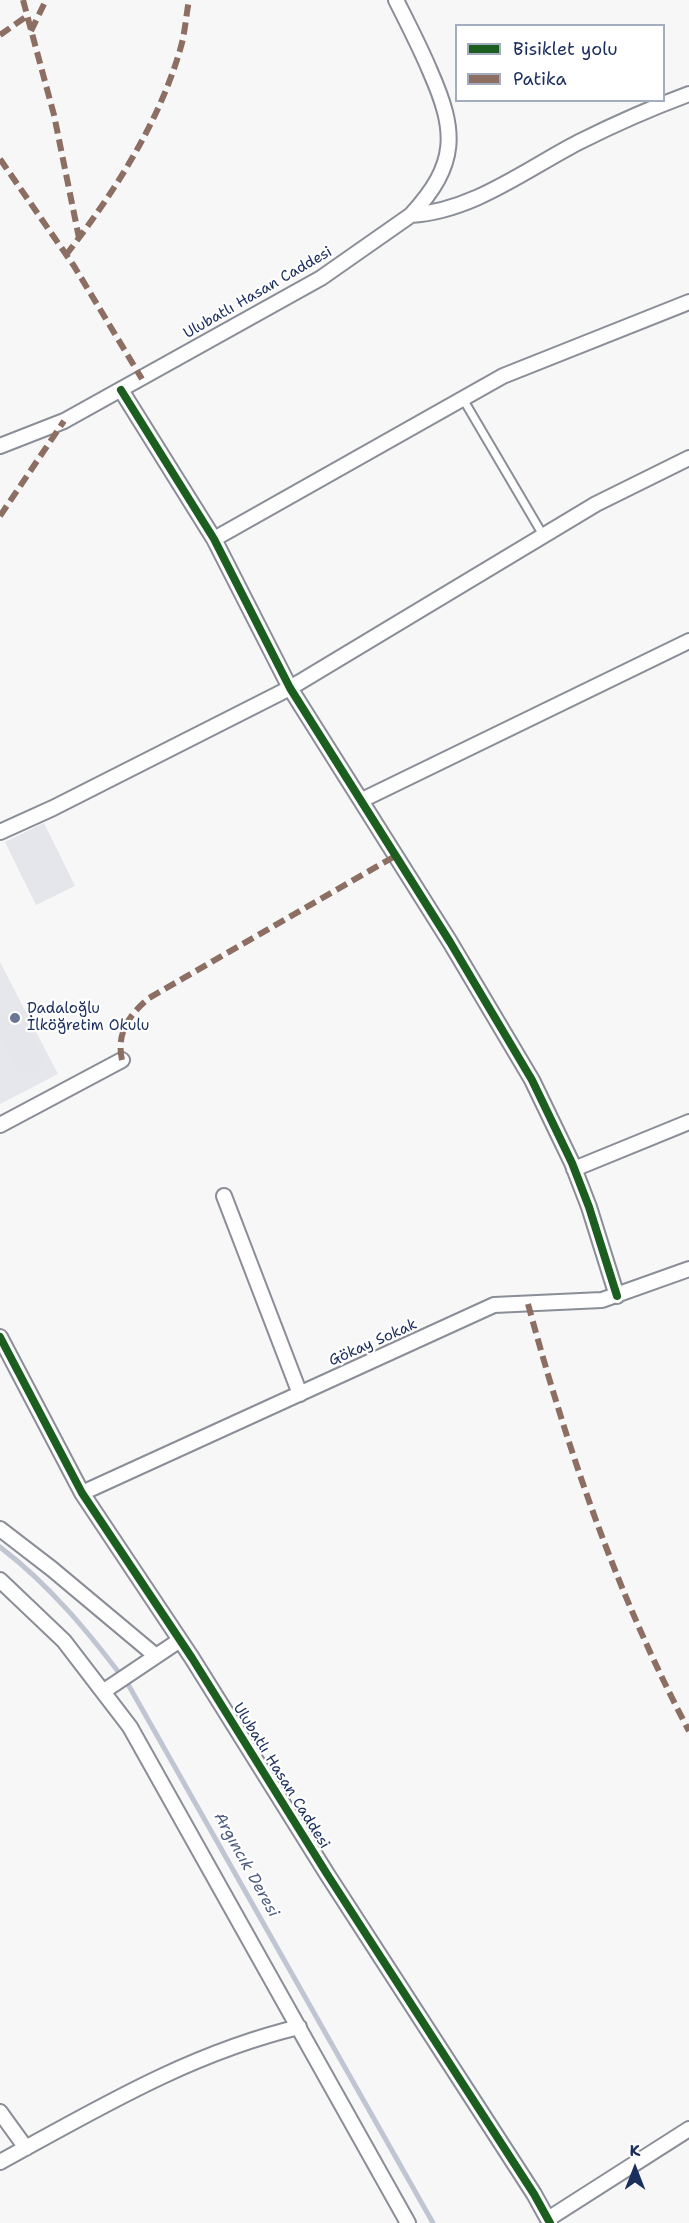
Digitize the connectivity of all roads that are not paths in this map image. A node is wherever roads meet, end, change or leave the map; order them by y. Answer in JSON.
{"nodes":[{"id":1,"x":396,"y":0,"type":"edge"},
{"id":2,"x":689,"y":94,"type":"edge"},
{"id":3,"x":411,"y":215,"type":"junction"},
{"id":4,"x":689,"y":302,"type":"edge"},
{"id":5,"x":122,"y":390,"type":"junction"},
{"id":6,"x":463,"y":399,"type":"junction"},
{"id":7,"x":0,"y":446,"type":"edge"},
{"id":8,"x":689,"y":458,"type":"edge"},
{"id":9,"x":543,"y":535,"type":"junction"},
{"id":10,"x":214,"y":539,"type":"junction"},
{"id":11,"x":689,"y":641,"type":"edge"},
{"id":12,"x":290,"y":688,"type":"junction"},
{"id":13,"x":362,"y":800,"type":"junction"},
{"id":14,"x":0,"y":832,"type":"edge"},
{"id":15,"x":122,"y":1060,"type":"dead end"},
{"id":16,"x":689,"y":1122,"type":"edge"},
{"id":17,"x":0,"y":1125,"type":"edge"},
{"id":18,"x":574,"y":1169,"type":"junction"},
{"id":19,"x":224,"y":1196,"type":"dead end"},
{"id":20,"x":689,"y":1269,"type":"edge"},
{"id":21,"x":617,"y":1296,"type":"junction"},
{"id":22,"x":0,"y":1337,"type":"edge"},
{"id":23,"x":300,"y":1394,"type":"junction"},
{"id":24,"x":82,"y":1493,"type":"junction"},
{"id":25,"x":0,"y":1530,"type":"edge"},
{"id":26,"x":4,"y":1584,"type":"edge"},
{"id":27,"x":0,"y":1599,"type":"edge"},
{"id":28,"x":180,"y":1640,"type":"junction"},
{"id":29,"x":156,"y":1656,"type":"junction"},
{"id":30,"x":104,"y":1691,"type":"junction"},
{"id":31,"x":299,"y":2027,"type":"junction"},
{"id":32,"x":0,"y":2112,"type":"edge"},
{"id":33,"x":689,"y":2129,"type":"edge"},
{"id":34,"x":26,"y":2148,"type":"junction"},
{"id":35,"x":0,"y":2162,"type":"edge"},
{"id":36,"x":549,"y":2221,"type":"edge"},
{"id":37,"x":408,"y":2223,"type":"edge"}],
"edges":[{"from":1,"to":3,"type":"street","name":"Ulubatlı Hasan Caddesi"},
{"from":2,"to":3,"type":"street"},
{"from":3,"to":5,"type":"street","name":"Ulubatlı Hasan Caddesi"},
{"from":4,"to":6,"type":"street"},
{"from":5,"to":7,"type":"street","name":"Ulubatlı Hasan Caddesi"},
{"from":5,"to":10,"type":"street"},
{"from":6,"to":9,"type":"lane"},
{"from":6,"to":10,"type":"street"},
{"from":8,"to":9,"type":"street"},
{"from":9,"to":12,"type":"street"},
{"from":10,"to":12,"type":"street"},
{"from":11,"to":13,"type":"street"},
{"from":12,"to":13,"type":"street"},
{"from":12,"to":14,"type":"street"},
{"from":13,"to":18,"type":"street"},
{"from":15,"to":17,"type":"street"},
{"from":16,"to":18,"type":"street"},
{"from":18,"to":21,"type":"street"},
{"from":19,"to":23,"type":"street"},
{"from":20,"to":21,"type":"street","name":"Gökay Sokak"},
{"from":21,"to":23,"type":"street","name":"Gökay Sokak"},
{"from":22,"to":24,"type":"street","name":"Ulubatlı Hasan Caddesi"},
{"from":23,"to":24,"type":"street","name":"Gökay Sokak"},
{"from":24,"to":28,"type":"street","name":"Ulubatlı Hasan Caddesi"},
{"from":25,"to":29,"type":"street"},
{"from":26,"to":27,"type":"street"},
{"from":26,"to":30,"type":"street"},
{"from":28,"to":29,"type":"street"},
{"from":28,"to":36,"type":"street","name":"Ulubatlı Hasan Caddesi"},
{"from":29,"to":30,"type":"street"},
{"from":30,"to":31,"type":"street"},
{"from":31,"to":34,"type":"street"},
{"from":31,"to":37,"type":"street"},
{"from":32,"to":34,"type":"street"},
{"from":33,"to":36,"type":"street"},
{"from":34,"to":35,"type":"street"}]}
